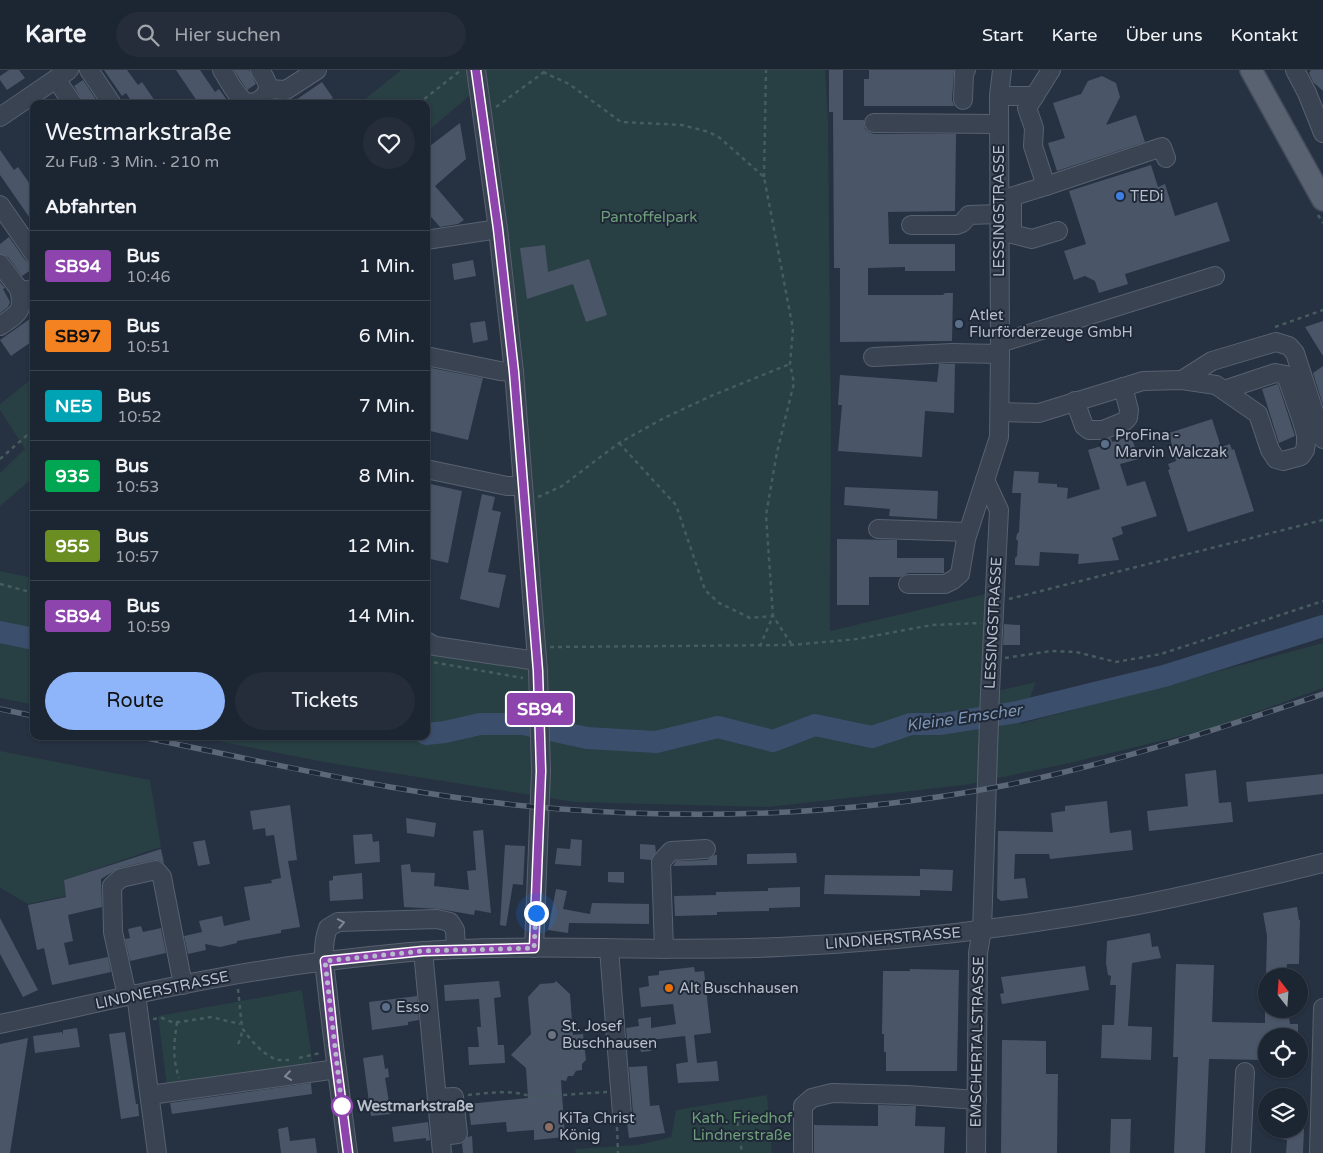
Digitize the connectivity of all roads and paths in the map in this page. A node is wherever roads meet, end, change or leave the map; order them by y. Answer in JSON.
{"nodes":[{"id":1,"x":89,"y":70,"type":"edge"},
{"id":2,"x":222,"y":70,"type":"edge"},
{"id":3,"x":260,"y":70,"type":"edge"},
{"id":4,"x":317,"y":70,"type":"edge"},
{"id":5,"x":461,"y":70,"type":"edge"},
{"id":6,"x":476,"y":70,"type":"edge"},
{"id":7,"x":766,"y":70,"type":"edge"},
{"id":8,"x":966,"y":70,"type":"edge"},
{"id":9,"x":1002,"y":70,"type":"edge"},
{"id":10,"x":1051,"y":70,"type":"edge"},
{"id":11,"x":1251,"y":70,"type":"edge"},
{"id":12,"x":1296,"y":70,"type":"edge"},
{"id":13,"x":545,"y":71,"type":"edge"},
{"id":14,"x":63,"y":74,"type":"edge"},
{"id":15,"x":268,"y":89,"type":"junction"},
{"id":16,"x":999,"y":96,"type":"junction"},
{"id":17,"x":1035,"y":96,"type":"junction"},
{"id":18,"x":72,"y":100,"type":"edge"},
{"id":19,"x":109,"y":100,"type":"edge"},
{"id":20,"x":243,"y":100,"type":"edge"},
{"id":21,"x":259,"y":100,"type":"edge"},
{"id":22,"x":423,"y":100,"type":"edge"},
{"id":23,"x":963,"y":100,"type":"dead end"},
{"id":24,"x":0,"y":117,"type":"edge"},
{"id":25,"x":483,"y":117,"type":"junction"},
{"id":26,"x":874,"y":123,"type":"dead end"},
{"id":27,"x":998,"y":124,"type":"junction"},
{"id":28,"x":1323,"y":133,"type":"edge"},
{"id":29,"x":1166,"y":158,"type":"dead end"},
{"id":30,"x":764,"y":177,"type":"junction"},
{"id":31,"x":1046,"y":186,"type":"junction"},
{"id":32,"x":1323,"y":200,"type":"edge"},
{"id":33,"x":1003,"y":204,"type":"junction"},
{"id":34,"x":0,"y":205,"type":"edge"},
{"id":35,"x":911,"y":225,"type":"dead end"},
{"id":36,"x":498,"y":229,"type":"junction"},
{"id":37,"x":1058,"y":231,"type":"dead end"},
{"id":38,"x":1006,"y":235,"type":"junction"},
{"id":39,"x":430,"y":239,"type":"edge"},
{"id":40,"x":30,"y":248,"type":"edge"},
{"id":41,"x":0,"y":264,"type":"edge"},
{"id":42,"x":1214,"y":276,"type":"dead end"},
{"id":43,"x":27,"y":289,"type":"edge"},
{"id":44,"x":0,"y":326,"type":"edge"},
{"id":45,"x":1000,"y":349,"type":"junction"},
{"id":46,"x":430,"y":357,"type":"edge"},
{"id":47,"x":873,"y":357,"type":"dead end"},
{"id":48,"x":790,"y":364,"type":"junction"},
{"id":49,"x":514,"y":372,"type":"junction"},
{"id":50,"x":1182,"y":380,"type":"junction"},
{"id":51,"x":1123,"y":387,"type":"junction"},
{"id":52,"x":1224,"y":390,"type":"junction"},
{"id":53,"x":1075,"y":401,"type":"junction"},
{"id":54,"x":1000,"y":412,"type":"junction"},
{"id":55,"x":30,"y":433,"type":"edge"},
{"id":56,"x":1323,"y":439,"type":"edge"},
{"id":57,"x":619,"y":443,"type":"junction"},
{"id":58,"x":0,"y":459,"type":"edge"},
{"id":59,"x":430,"y":470,"type":"edge"},
{"id":60,"x":985,"y":480,"type":"junction"},
{"id":61,"x":523,"y":493,"type":"junction"},
{"id":62,"x":1323,"y":520,"type":"edge"},
{"id":63,"x":878,"y":529,"type":"dead end"},
{"id":64,"x":968,"y":532,"type":"junction"},
{"id":65,"x":0,"y":584,"type":"edge"},
{"id":66,"x":908,"y":584,"type":"dead end"},
{"id":67,"x":30,"y":592,"type":"edge"},
{"id":68,"x":1323,"y":601,"type":"edge"},
{"id":69,"x":994,"y":603,"type":"junction"},
{"id":70,"x":774,"y":616,"type":"junction"},
{"id":71,"x":993,"y":623,"type":"junction"},
{"id":72,"x":430,"y":643,"type":"edge"},
{"id":73,"x":792,"y":645,"type":"junction"},
{"id":74,"x":760,"y":646,"type":"junction"},
{"id":75,"x":537,"y":654,"type":"junction"},
{"id":76,"x":991,"y":661,"type":"junction"},
{"id":77,"x":430,"y":662,"type":"edge"},
{"id":78,"x":539,"y":682,"type":"junction"},
{"id":79,"x":706,"y":849,"type":"dead end"},
{"id":80,"x":1323,"y":863,"type":"edge"},
{"id":81,"x":982,"y":930,"type":"junction"},
{"id":82,"x":534,"y":948,"type":"junction"},
{"id":83,"x":456,"y":949,"type":"junction"},
{"id":84,"x":609,"y":949,"type":"junction"},
{"id":85,"x":664,"y":949,"type":"junction"},
{"id":86,"x":423,"y":951,"type":"junction"},
{"id":87,"x":325,"y":961,"type":"junction"},
{"id":88,"x":236,"y":975,"type":"junction"},
{"id":89,"x":183,"y":984,"type":"junction"},
{"id":90,"x":131,"y":995,"type":"junction"},
{"id":91,"x":1323,"y":1008,"type":"edge"},
{"id":92,"x":140,"y":1021,"type":"junction"},
{"id":93,"x":177,"y":1022,"type":"junction"},
{"id":94,"x":0,"y":1024,"type":"edge"},
{"id":95,"x":240,"y":1024,"type":"junction"},
{"id":96,"x":242,"y":1028,"type":"junction"},
{"id":97,"x":238,"y":1044,"type":"dead end"},
{"id":98,"x":334,"y":1049,"type":"junction"},
{"id":99,"x":337,"y":1069,"type":"junction"},
{"id":100,"x":1245,"y":1072,"type":"dead end"},
{"id":101,"x":182,"y":1091,"type":"junction"},
{"id":102,"x":620,"y":1091,"type":"junction"},
{"id":103,"x":150,"y":1096,"type":"junction"},
{"id":104,"x":446,"y":1098,"type":"junction"},
{"id":105,"x":977,"y":1100,"type":"junction"},
{"id":106,"x":622,"y":1114,"type":"joint"},
{"id":107,"x":736,"y":1114,"type":"dead end"},
{"id":108,"x":442,"y":1144,"type":"edge"},
{"id":109,"x":157,"y":1153,"type":"edge"},
{"id":110,"x":348,"y":1153,"type":"edge"},
{"id":111,"x":618,"y":1153,"type":"edge"},
{"id":112,"x":742,"y":1153,"type":"edge"},
{"id":113,"x":803,"y":1153,"type":"edge"},
{"id":114,"x":976,"y":1153,"type":"edge"},
{"id":115,"x":1241,"y":1153,"type":"edge"},
{"id":116,"x":1319,"y":1153,"type":"edge"}],
"edges":[{"from":1,"to":19,"type":"street"},
{"from":2,"to":20,"type":"street"},
{"from":3,"to":15,"type":"street"},
{"from":4,"to":15,"type":"street"},
{"from":5,"to":22,"type":"path"},
{"from":6,"to":25,"type":"street"},
{"from":7,"to":30,"type":"path"},
{"from":8,"to":23,"type":"street"},
{"from":9,"to":16,"type":"street","name":"LESSINGSTRASSE"},
{"from":10,"to":17,"type":"street"},
{"from":11,"to":32,"type":"main road"},
{"from":12,"to":28,"type":"street"},
{"from":13,"to":25,"type":"path"},
{"from":13,"to":30,"type":"path"},
{"from":14,"to":18,"type":"street"},
{"from":14,"to":24,"type":"street"},
{"from":15,"to":21,"type":"street"},
{"from":16,"to":17,"type":"street"},
{"from":16,"to":27,"type":"street","name":"LESSINGSTRASSE"},
{"from":17,"to":31,"type":"street"},
{"from":25,"to":36,"type":"street"},
{"from":26,"to":27,"type":"street"},
{"from":27,"to":33,"type":"street","name":"LESSINGSTRASSE"},
{"from":29,"to":31,"type":"street"},
{"from":30,"to":48,"type":"path"},
{"from":31,"to":33,"type":"street"},
{"from":33,"to":35,"type":"street"},
{"from":33,"to":38,"type":"street","name":"LESSINGSTRASSE"},
{"from":34,"to":40,"type":"street"},
{"from":36,"to":39,"type":"street"},
{"from":36,"to":49,"type":"street"},
{"from":37,"to":38,"type":"street"},
{"from":38,"to":45,"type":"street","name":"LESSINGSTRASSE"},
{"from":41,"to":43,"type":"street"},
{"from":42,"to":45,"type":"street"},
{"from":43,"to":44,"type":"street"},
{"from":45,"to":47,"type":"street"},
{"from":45,"to":54,"type":"street","name":"LESSINGSTRASSE"},
{"from":46,"to":49,"type":"street"},
{"from":48,"to":57,"type":"path"},
{"from":48,"to":70,"type":"path"},
{"from":49,"to":61,"type":"street"},
{"from":50,"to":51,"type":"street"},
{"from":50,"to":52,"type":"street"},
{"from":50,"to":56,"type":"street"},
{"from":51,"to":53,"type":"street"},
{"from":51,"to":53,"type":"street"},
{"from":52,"to":52,"type":"street"},
{"from":53,"to":54,"type":"street"},
{"from":54,"to":60,"type":"street","name":"LESSINGSTRASSE"},
{"from":55,"to":58,"type":"path"},
{"from":57,"to":61,"type":"path"},
{"from":57,"to":70,"type":"path"},
{"from":59,"to":61,"type":"street"},
{"from":60,"to":64,"type":"street"},
{"from":60,"to":69,"type":"street","name":"LESSINGSTRASSE"},
{"from":61,"to":75,"type":"street"},
{"from":62,"to":69,"type":"path"},
{"from":63,"to":64,"type":"street"},
{"from":64,"to":66,"type":"street"},
{"from":65,"to":67,"type":"path"},
{"from":68,"to":76,"type":"path"},
{"from":69,"to":71,"type":"street","name":"LESSINGSTRASSE"},
{"from":70,"to":73,"type":"path"},
{"from":70,"to":74,"type":"path"},
{"from":71,"to":73,"type":"path"},
{"from":71,"to":76,"type":"street","name":"LESSINGSTRASSE"},
{"from":72,"to":75,"type":"street"},
{"from":73,"to":74,"type":"path"},
{"from":74,"to":75,"type":"path"},
{"from":75,"to":78,"type":"street"},
{"from":76,"to":81,"type":"street","name":"LESSINGSTRASSE"},
{"from":77,"to":78,"type":"path"},
{"from":78,"to":82,"type":"street"},
{"from":79,"to":85,"type":"street"},
{"from":80,"to":81,"type":"street","name":"LINDNERSTRASSE"},
{"from":81,"to":85,"type":"street","name":"LINDNERSTRASSE"},
{"from":81,"to":105,"type":"street","name":"EMSCHERTALSTRASSE"},
{"from":82,"to":83,"type":"street","name":"LINDNERSTRASSE"},
{"from":82,"to":84,"type":"street","name":"LINDNERSTRASSE"},
{"from":83,"to":86,"type":"street","name":"LINDNERSTRASSE"},
{"from":87,"to":83,"type":"street","one_way":true},
{"from":84,"to":85,"type":"street","name":"LINDNERSTRASSE"},
{"from":84,"to":102,"type":"street"},
{"from":86,"to":87,"type":"street","name":"LINDNERSTRASSE"},
{"from":86,"to":104,"type":"street"},
{"from":87,"to":88,"type":"street","name":"LINDNERSTRASSE"},
{"from":87,"to":98,"type":"street"},
{"from":88,"to":89,"type":"street","name":"LINDNERSTRASSE"},
{"from":88,"to":95,"type":"path"},
{"from":89,"to":90,"type":"street","name":"LINDNERSTRASSE"},
{"from":89,"to":90,"type":"street"},
{"from":90,"to":92,"type":"street"},
{"from":90,"to":94,"type":"street","name":"LINDNERSTRASSE"},
{"from":91,"to":116,"type":"street"},
{"from":92,"to":93,"type":"path"},
{"from":92,"to":103,"type":"street"},
{"from":93,"to":95,"type":"path"},
{"from":93,"to":101,"type":"path"},
{"from":95,"to":96,"type":"path"},
{"from":96,"to":97,"type":"path"},
{"from":96,"to":98,"type":"path"},
{"from":98,"to":99,"type":"street"},
{"from":99,"to":101,"type":"street","one_way":true},
{"from":99,"to":110,"type":"street"},
{"from":100,"to":115,"type":"street"},
{"from":101,"to":103,"type":"street"},
{"from":102,"to":104,"type":"path"},
{"from":102,"to":106,"type":"street"},
{"from":103,"to":109,"type":"street"},
{"from":104,"to":108,"type":"street"},
{"from":105,"to":113,"type":"street"},
{"from":105,"to":114,"type":"street","name":"EMSCHERTALSTRASSE"},
{"from":106,"to":111,"type":"path"},
{"from":107,"to":112,"type":"path"}]}
